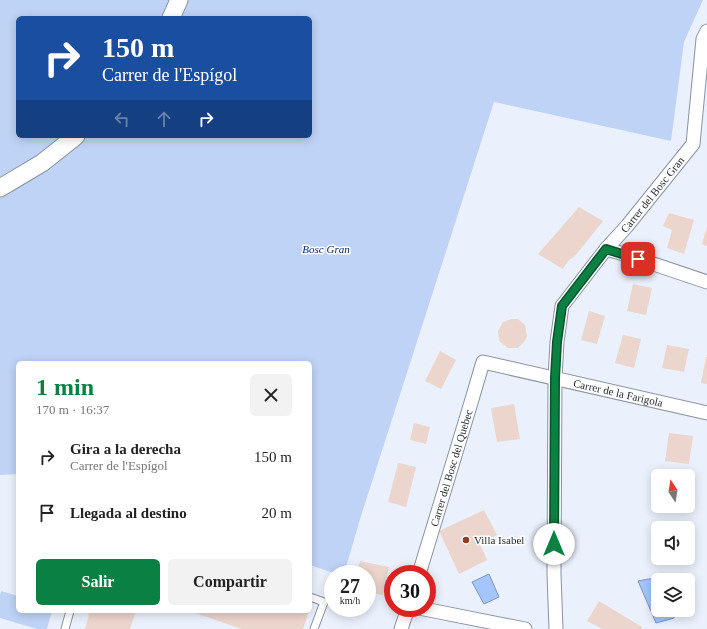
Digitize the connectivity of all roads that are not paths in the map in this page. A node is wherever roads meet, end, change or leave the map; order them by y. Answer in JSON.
{"nodes":[{"id":1,"x":179,"y":0,"type":"edge"},
{"id":2,"x":172,"y":16,"type":"edge"},
{"id":3,"x":707,"y":31,"type":"edge"},
{"id":4,"x":73,"y":138,"type":"edge"},
{"id":5,"x":0,"y":188,"type":"edge"},
{"id":6,"x":606,"y":249,"type":"junction"},
{"id":7,"x":707,"y":282,"type":"edge"},
{"id":8,"x":483,"y":362,"type":"joint"},
{"id":9,"x":555,"y":378,"type":"junction"},
{"id":10,"x":707,"y":413,"type":"edge"},
{"id":11,"x":422,"y":565,"type":"edge"},
{"id":12,"x":312,"y":598,"type":"edge"},
{"id":13,"x":436,"y":611,"type":"edge"},
{"id":14,"x":69,"y":613,"type":"edge"},
{"id":15,"x":405,"y":617,"type":"edge"},
{"id":16,"x":64,"y":629,"type":"edge"},
{"id":17,"x":314,"y":629,"type":"edge"},
{"id":18,"x":401,"y":629,"type":"edge"},
{"id":19,"x":524,"y":629,"type":"edge"},
{"id":20,"x":556,"y":629,"type":"edge"}],
"edges":[{"from":1,"to":2,"type":"street"},
{"from":3,"to":6,"type":"street","name":"Carrer del Bosc Gran"},
{"from":4,"to":5,"type":"street"},
{"from":6,"to":7,"type":"street"},
{"from":6,"to":9,"type":"street","name":"Carrer del Bosc Gran"},
{"from":8,"to":9,"type":"street","name":"Carrer de la Farigola"},
{"from":8,"to":11,"type":"street","name":"Carrer del Bosc del Quebec"},
{"from":9,"to":10,"type":"street","name":"Carrer de la Farigola"},
{"from":9,"to":20,"type":"street","name":"Carrer del Bosc Gran"},
{"from":12,"to":17,"type":"lane"},
{"from":13,"to":19,"type":"street"},
{"from":14,"to":16,"type":"lane"},
{"from":15,"to":18,"type":"street"}]}
